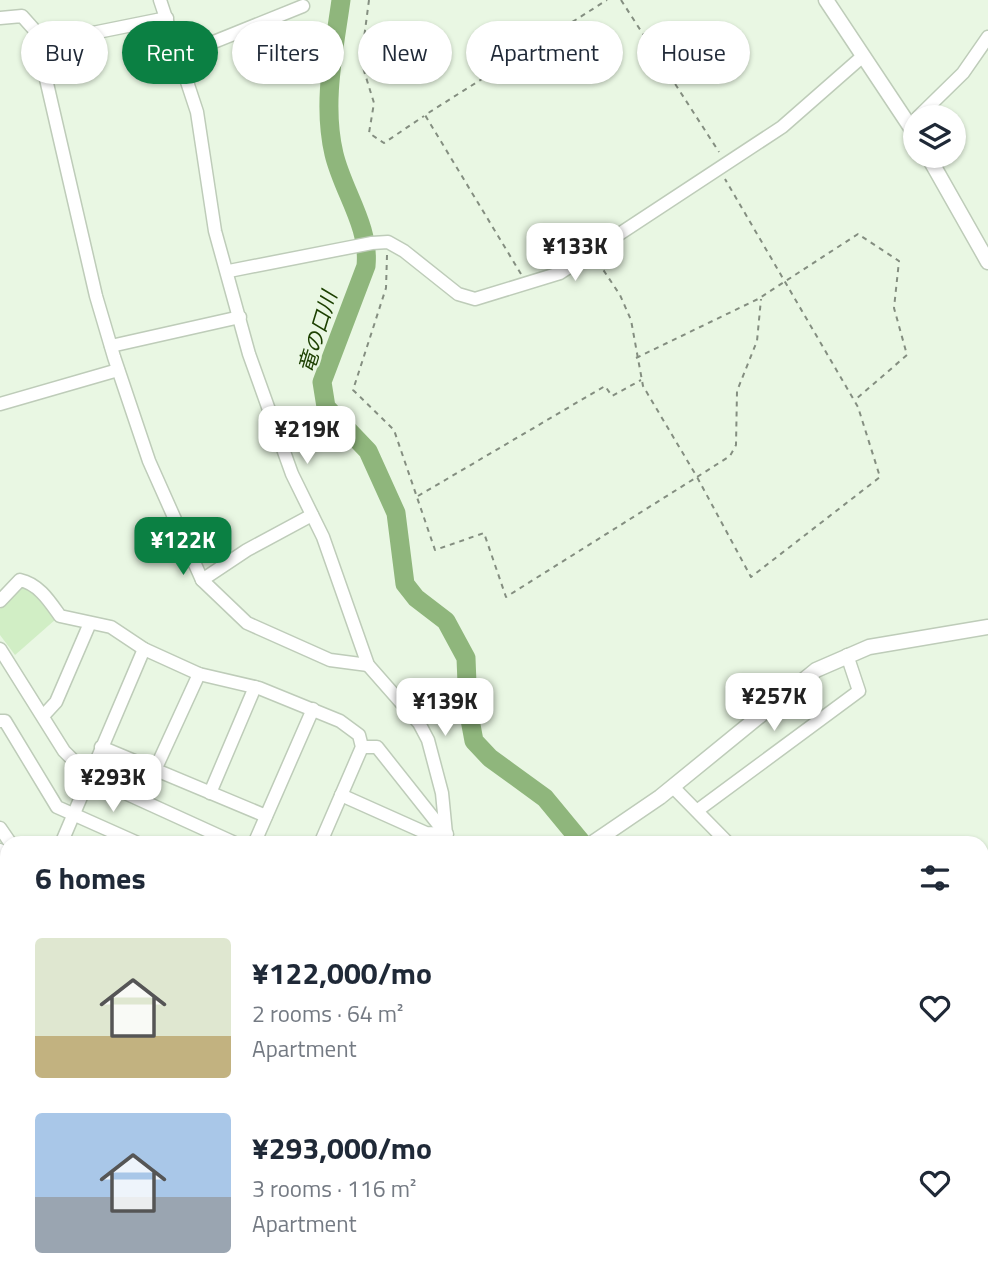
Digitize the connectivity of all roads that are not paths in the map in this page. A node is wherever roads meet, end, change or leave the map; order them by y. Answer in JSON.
{"nodes":[{"id":1,"x":160,"y":0,"type":"edge"},
{"id":2,"x":827,"y":0,"type":"edge"},
{"id":3,"x":303,"y":6,"type":"dead end"},
{"id":4,"x":0,"y":18,"type":"edge"},
{"id":5,"x":167,"y":18,"type":"junction"},
{"id":6,"x":26,"y":21,"type":"edge"},
{"id":7,"x":168,"y":21,"type":"edge"},
{"id":8,"x":108,"y":31,"type":"edge"},
{"id":9,"x":988,"y":37,"type":"edge"},
{"id":10,"x":218,"y":40,"type":"edge"},
{"id":11,"x":863,"y":55,"type":"junction"},
{"id":12,"x":46,"y":84,"type":"edge"},
{"id":13,"x":188,"y":84,"type":"edge"},
{"id":14,"x":933,"y":105,"type":"edge"},
{"id":15,"x":903,"y":108,"type":"edge"},
{"id":16,"x":935,"y":168,"type":"edge"},
{"id":17,"x":988,"y":261,"type":"edge"},
{"id":18,"x":229,"y":271,"type":"junction"},
{"id":19,"x":240,"y":317,"type":"junction"},
{"id":20,"x":111,"y":346,"type":"junction"},
{"id":21,"x":118,"y":370,"type":"junction"},
{"id":22,"x":0,"y":404,"type":"edge"},
{"id":23,"x":312,"y":515,"type":"junction"},
{"id":24,"x":202,"y":580,"type":"junction"},
{"id":25,"x":0,"y":601,"type":"edge"},
{"id":26,"x":90,"y":623,"type":"junction"},
{"id":27,"x":988,"y":627,"type":"edge"},
{"id":28,"x":0,"y":649,"type":"edge"},
{"id":29,"x":144,"y":649,"type":"junction"},
{"id":30,"x":847,"y":655,"type":"junction"},
{"id":31,"x":368,"y":665,"type":"junction"},
{"id":32,"x":199,"y":674,"type":"junction"},
{"id":33,"x":255,"y":687,"type":"junction"},
{"id":34,"x":313,"y":709,"type":"junction"},
{"id":35,"x":44,"y":715,"type":"junction"},
{"id":36,"x":0,"y":721,"type":"edge"},
{"id":37,"x":101,"y":747,"type":"junction"},
{"id":38,"x":362,"y":747,"type":"junction"},
{"id":39,"x":155,"y":770,"type":"junction"},
{"id":40,"x":90,"y":777,"type":"junction"},
{"id":41,"x":673,"y":787,"type":"junction"},
{"id":42,"x":210,"y":793,"type":"junction"},
{"id":43,"x":341,"y":795,"type":"junction"},
{"id":44,"x":698,"y":810,"type":"junction"},
{"id":45,"x":73,"y":816,"type":"junction"},
{"id":46,"x":266,"y":816,"type":"junction"},
{"id":47,"x":64,"y":836,"type":"edge"},
{"id":48,"x":115,"y":836,"type":"edge"},
{"id":49,"x":219,"y":836,"type":"edge"},
{"id":50,"x":257,"y":836,"type":"edge"},
{"id":51,"x":323,"y":836,"type":"edge"},
{"id":52,"x":436,"y":836,"type":"edge"},
{"id":53,"x":445,"y":836,"type":"edge"},
{"id":54,"x":447,"y":836,"type":"edge"},
{"id":55,"x":602,"y":836,"type":"edge"},
{"id":56,"x":722,"y":836,"type":"edge"}],
"edges":[{"from":1,"to":5,"type":"street"},
{"from":2,"to":11,"type":"main road"},
{"from":3,"to":10,"type":"street"},
{"from":4,"to":6,"type":"street"},
{"from":5,"to":7,"type":"street"},
{"from":5,"to":8,"type":"street"},
{"from":9,"to":14,"type":"street"},
{"from":11,"to":15,"type":"main road"},
{"from":11,"to":18,"type":"street"},
{"from":12,"to":20,"type":"street"},
{"from":13,"to":18,"type":"street"},
{"from":16,"to":17,"type":"main road"},
{"from":18,"to":19,"type":"street"},
{"from":19,"to":20,"type":"street"},
{"from":19,"to":23,"type":"street"},
{"from":20,"to":21,"type":"street"},
{"from":21,"to":22,"type":"street"},
{"from":21,"to":24,"type":"street"},
{"from":23,"to":24,"type":"street"},
{"from":23,"to":31,"type":"street"},
{"from":24,"to":31,"type":"street"},
{"from":25,"to":26,"type":"street"},
{"from":26,"to":29,"type":"street"},
{"from":26,"to":35,"type":"street"},
{"from":27,"to":30,"type":"main road"},
{"from":28,"to":35,"type":"street"},
{"from":29,"to":32,"type":"street"},
{"from":29,"to":37,"type":"street"},
{"from":30,"to":41,"type":"main road"},
{"from":30,"to":44,"type":"street"},
{"from":31,"to":54,"type":"street"},
{"from":32,"to":33,"type":"street"},
{"from":32,"to":39,"type":"street"},
{"from":33,"to":34,"type":"street"},
{"from":33,"to":42,"type":"street"},
{"from":34,"to":38,"type":"street"},
{"from":34,"to":46,"type":"street"},
{"from":35,"to":40,"type":"street"},
{"from":36,"to":45,"type":"street"},
{"from":37,"to":39,"type":"street"},
{"from":37,"to":40,"type":"street"},
{"from":38,"to":43,"type":"street"},
{"from":38,"to":53,"type":"street"},
{"from":39,"to":42,"type":"street"},
{"from":40,"to":45,"type":"street"},
{"from":40,"to":49,"type":"street"},
{"from":41,"to":44,"type":"street"},
{"from":41,"to":55,"type":"main road"},
{"from":42,"to":46,"type":"street"},
{"from":43,"to":51,"type":"street"},
{"from":43,"to":52,"type":"street"},
{"from":44,"to":56,"type":"street"},
{"from":45,"to":47,"type":"street"},
{"from":45,"to":48,"type":"street"},
{"from":46,"to":50,"type":"street"}]}
